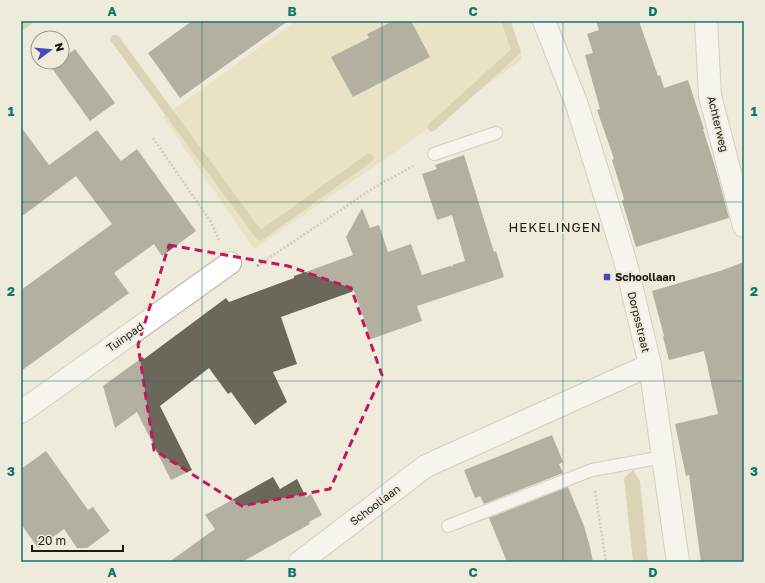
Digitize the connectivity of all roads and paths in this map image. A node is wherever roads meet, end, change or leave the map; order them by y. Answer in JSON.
{"nodes":[{"id":1,"x":544,"y":21,"type":"edge"},
{"id":2,"x":706,"y":21,"type":"edge"},
{"id":3,"x":496,"y":133,"type":"dead end"},
{"id":4,"x":152,"y":138,"type":"dead end"},
{"id":5,"x":434,"y":154,"type":"joint"},
{"id":6,"x":744,"y":226,"type":"edge"},
{"id":7,"x":230,"y":263,"type":"junction"},
{"id":8,"x":650,"y":365,"type":"junction"},
{"id":9,"x":21,"y":412,"type":"edge"},
{"id":10,"x":663,"y":457,"type":"junction"},
{"id":11,"x":592,"y":470,"type":"junction"},
{"id":12,"x":448,"y":526,"type":"dead end"},
{"id":13,"x":300,"y":562,"type":"edge"},
{"id":14,"x":606,"y":562,"type":"edge"},
{"id":15,"x":678,"y":562,"type":"edge"}],
"edges":[{"from":1,"to":8,"type":"street","name":"Dorpsstraat"},
{"from":2,"to":6,"type":"street","name":"Achterweg"},
{"from":3,"to":5,"type":"lane"},
{"from":4,"to":7,"type":"path"},
{"from":5,"to":7,"type":"path"},
{"from":7,"to":9,"type":"street","name":"Tuinpad"},
{"from":8,"to":10,"type":"street","name":"Dorpsstraat"},
{"from":8,"to":13,"type":"street","name":"Schoollaan"},
{"from":10,"to":11,"type":"lane"},
{"from":10,"to":15,"type":"street","name":"Dorpsstraat"},
{"from":11,"to":12,"type":"lane"},
{"from":11,"to":14,"type":"path"}]}
